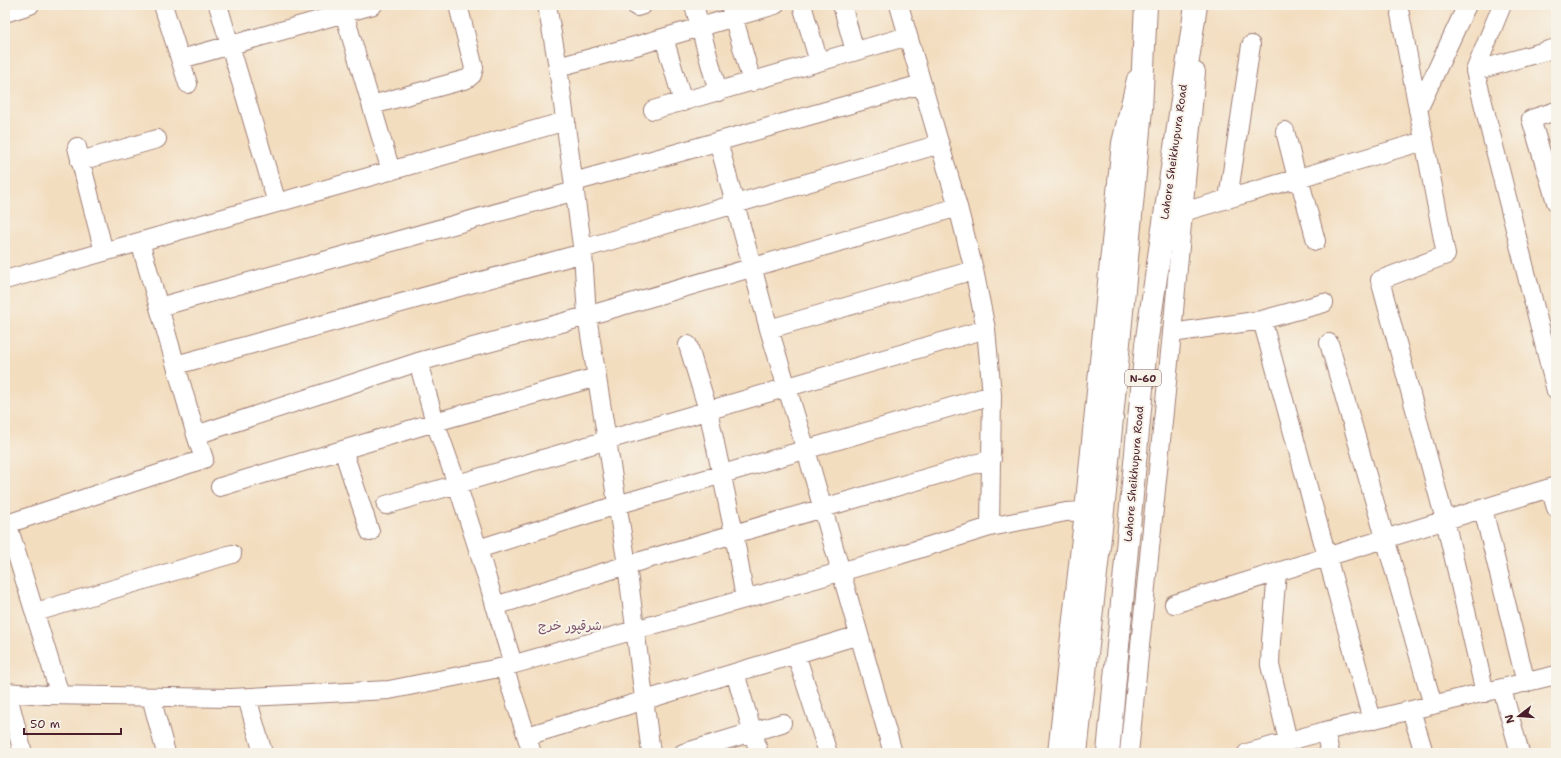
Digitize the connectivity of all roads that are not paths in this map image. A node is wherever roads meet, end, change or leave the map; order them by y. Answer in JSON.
{"nodes":[{"id":1,"x":30,"y":5,"type":"edge"},
{"id":2,"x":163,"y":5,"type":"edge"},
{"id":3,"x":218,"y":5,"type":"edge"},
{"id":4,"x":373,"y":5,"type":"edge"},
{"id":5,"x":458,"y":5,"type":"edge"},
{"id":6,"x":547,"y":5,"type":"edge"},
{"id":7,"x":694,"y":5,"type":"edge"},
{"id":8,"x":802,"y":5,"type":"edge"},
{"id":9,"x":842,"y":5,"type":"edge"},
{"id":10,"x":899,"y":5,"type":"edge"},
{"id":11,"x":1146,"y":5,"type":"edge"},
{"id":12,"x":1197,"y":5,"type":"edge"},
{"id":13,"x":1467,"y":5,"type":"edge"},
{"id":14,"x":1502,"y":5,"type":"edge"},
{"id":15,"x":768,"y":6,"type":"edge"},
{"id":16,"x":732,"y":11,"type":"edge"},
{"id":17,"x":5,"y":13,"type":"edge"},
{"id":18,"x":344,"y":13,"type":"junction"},
{"id":19,"x":1400,"y":14,"type":"dead end"},
{"id":20,"x":701,"y":27,"type":"junction"},
{"id":21,"x":908,"y":36,"type":"junction"},
{"id":22,"x":664,"y":38,"type":"junction"},
{"id":23,"x":230,"y":45,"type":"junction"},
{"id":24,"x":1251,"y":45,"type":"dead end"},
{"id":25,"x":1556,"y":48,"type":"edge"},
{"id":26,"x":1144,"y":49,"type":"junction"},
{"id":27,"x":855,"y":51,"type":"junction"},
{"id":28,"x":180,"y":59,"type":"junction"},
{"id":29,"x":819,"y":62,"type":"junction"},
{"id":30,"x":558,"y":67,"type":"junction"},
{"id":31,"x":1475,"y":71,"type":"junction"},
{"id":32,"x":752,"y":82,"type":"junction"},
{"id":33,"x":188,"y":84,"type":"dead end"},
{"id":34,"x":922,"y":84,"type":"junction"},
{"id":35,"x":718,"y":92,"type":"junction"},
{"id":36,"x":683,"y":102,"type":"junction"},
{"id":37,"x":372,"y":105,"type":"junction"},
{"id":38,"x":652,"y":110,"type":"dead end"},
{"id":39,"x":1418,"y":110,"type":"junction"},
{"id":40,"x":1556,"y":111,"type":"edge"},
{"id":41,"x":566,"y":121,"type":"junction"},
{"id":42,"x":1285,"y":131,"type":"dead end"},
{"id":43,"x":157,"y":139,"type":"dead end"},
{"id":44,"x":718,"y":141,"type":"junction"},
{"id":45,"x":1424,"y":141,"type":"junction"},
{"id":46,"x":940,"y":144,"type":"junction"},
{"id":47,"x":391,"y":171,"type":"junction"},
{"id":48,"x":1298,"y":178,"type":"junction"},
{"id":49,"x":574,"y":186,"type":"junction"},
{"id":50,"x":1228,"y":199,"type":"junction"},
{"id":51,"x":1556,"y":202,"type":"edge"},
{"id":52,"x":277,"y":203,"type":"junction"},
{"id":53,"x":735,"y":204,"type":"junction"},
{"id":54,"x":958,"y":207,"type":"junction"},
{"id":55,"x":1183,"y":212,"type":"junction"},
{"id":56,"x":1316,"y":241,"type":"dead end"},
{"id":57,"x":140,"y":242,"type":"junction"},
{"id":58,"x":582,"y":251,"type":"junction"},
{"id":59,"x":104,"y":252,"type":"junction"},
{"id":60,"x":752,"y":266,"type":"junction"},
{"id":61,"x":974,"y":270,"type":"junction"},
{"id":62,"x":5,"y":280,"type":"edge"},
{"id":63,"x":1324,"y":303,"type":"dead end"},
{"id":64,"x":159,"y":307,"type":"junction"},
{"id":65,"x":587,"y":316,"type":"junction"},
{"id":66,"x":1262,"y":320,"type":"junction"},
{"id":67,"x":769,"y":329,"type":"junction"},
{"id":68,"x":986,"y":329,"type":"junction"},
{"id":69,"x":1172,"y":333,"type":"junction"},
{"id":70,"x":1329,"y":343,"type":"dead end"},
{"id":71,"x":688,"y":345,"type":"dead end"},
{"id":72,"x":418,"y":362,"type":"junction"},
{"id":73,"x":176,"y":365,"type":"junction"},
{"id":74,"x":597,"y":376,"type":"junction"},
{"id":75,"x":786,"y":387,"type":"junction"},
{"id":76,"x":1556,"y":391,"type":"edge"},
{"id":77,"x":992,"y":395,"type":"junction"},
{"id":78,"x":708,"y":410,"type":"junction"},
{"id":79,"x":435,"y":422,"type":"junction"},
{"id":80,"x":196,"y":435,"type":"junction"},
{"id":81,"x":607,"y":441,"type":"junction"},
{"id":82,"x":343,"y":450,"type":"junction"},
{"id":83,"x":806,"y":450,"type":"junction"},
{"id":84,"x":992,"y":459,"type":"junction"},
{"id":85,"x":722,"y":475,"type":"junction"},
{"id":86,"x":457,"y":484,"type":"junction"},
{"id":87,"x":220,"y":487,"type":"dead end"},
{"id":88,"x":1553,"y":487,"type":"edge"},
{"id":89,"x":617,"y":505,"type":"junction"},
{"id":90,"x":386,"y":506,"type":"dead end"},
{"id":91,"x":822,"y":508,"type":"junction"},
{"id":92,"x":1556,"y":508,"type":"edge"},
{"id":93,"x":1483,"y":509,"type":"junction"},
{"id":94,"x":1084,"y":511,"type":"junction"},
{"id":95,"x":1445,"y":520,"type":"junction"},
{"id":96,"x":990,"y":527,"type":"junction"},
{"id":97,"x":370,"y":532,"type":"dead end"},
{"id":98,"x":734,"y":533,"type":"junction"},
{"id":99,"x":1386,"y":538,"type":"junction"},
{"id":100,"x":478,"y":549,"type":"junction"},
{"id":101,"x":232,"y":554,"type":"dead end"},
{"id":102,"x":1327,"y":556,"type":"junction"},
{"id":103,"x":627,"y":565,"type":"junction"},
{"id":104,"x":841,"y":572,"type":"junction"},
{"id":105,"x":1277,"y":572,"type":"junction"},
{"id":106,"x":745,"y":599,"type":"junction"},
{"id":107,"x":1174,"y":604,"type":"dead end"},
{"id":108,"x":495,"y":606,"type":"junction"},
{"id":109,"x":36,"y":612,"type":"junction"},
{"id":110,"x":635,"y":630,"type":"junction"},
{"id":111,"x":859,"y":635,"type":"junction"},
{"id":112,"x":796,"y":654,"type":"junction"},
{"id":113,"x":509,"y":666,"type":"junction"},
{"id":114,"x":735,"y":673,"type":"junction"},
{"id":115,"x":1556,"y":675,"type":"edge"},
{"id":116,"x":1526,"y":683,"type":"junction"},
{"id":117,"x":1502,"y":689,"type":"junction"},
{"id":118,"x":6,"y":692,"type":"edge"},
{"id":119,"x":1485,"y":693,"type":"junction"},
{"id":120,"x":60,"y":695,"type":"junction"},
{"id":121,"x":151,"y":697,"type":"junction"},
{"id":122,"x":247,"y":698,"type":"junction"},
{"id":123,"x":643,"y":700,"type":"junction"},
{"id":124,"x":1433,"y":705,"type":"junction"},
{"id":125,"x":1411,"y":710,"type":"junction"},
{"id":126,"x":1372,"y":720,"type":"junction"},
{"id":127,"x":782,"y":723,"type":"dead end"},
{"id":128,"x":1325,"y":731,"type":"junction"},
{"id":129,"x":752,"y":732,"type":"junction"},
{"id":130,"x":526,"y":736,"type":"junction"},
{"id":131,"x":1288,"y":741,"type":"junction"},
{"id":132,"x":23,"y":753,"type":"edge"},
{"id":133,"x":166,"y":753,"type":"edge"},
{"id":134,"x":262,"y":753,"type":"edge"},
{"id":135,"x":532,"y":753,"type":"edge"},
{"id":136,"x":651,"y":753,"type":"edge"},
{"id":137,"x":683,"y":753,"type":"edge"},
{"id":138,"x":759,"y":753,"type":"edge"},
{"id":139,"x":828,"y":753,"type":"edge"},
{"id":140,"x":893,"y":753,"type":"edge"},
{"id":141,"x":1057,"y":753,"type":"edge"},
{"id":142,"x":1076,"y":753,"type":"edge"},
{"id":143,"x":1108,"y":753,"type":"edge"},
{"id":144,"x":1129,"y":753,"type":"edge"},
{"id":145,"x":1247,"y":753,"type":"edge"},
{"id":146,"x":1330,"y":753,"type":"edge"},
{"id":147,"x":1424,"y":753,"type":"edge"},
{"id":148,"x":1520,"y":753,"type":"edge"}],
"edges":[{"from":1,"to":17,"type":"street"},
{"from":2,"to":28,"type":"street"},
{"from":3,"to":23,"type":"street"},
{"from":4,"to":18,"type":"street"},
{"from":5,"to":37,"type":"street"},
{"from":6,"to":30,"type":"street"},
{"from":7,"to":20,"type":"street"},
{"from":8,"to":29,"type":"street"},
{"from":9,"to":27,"type":"street"},
{"from":10,"to":21,"type":"street"},
{"from":11,"to":26,"type":"highway","number":"N-60"},
{"from":12,"to":55,"type":"street"},
{"from":12,"to":143,"type":"highway","name":"Lahore Sheikhupura Road","number":"N-60"},
{"from":13,"to":39,"type":"street"},
{"from":14,"to":31,"type":"street"},
{"from":15,"to":16,"type":"street"},
{"from":16,"to":20,"type":"street"},
{"from":16,"to":32,"type":"street"},
{"from":18,"to":23,"type":"street"},
{"from":18,"to":37,"type":"street"},
{"from":19,"to":39,"type":"street"},
{"from":20,"to":22,"type":"street"},
{"from":20,"to":35,"type":"street"},
{"from":21,"to":27,"type":"street"},
{"from":21,"to":34,"type":"street"},
{"from":22,"to":30,"type":"street"},
{"from":22,"to":36,"type":"street"},
{"from":23,"to":28,"type":"street"},
{"from":23,"to":52,"type":"street"},
{"from":24,"to":50,"type":"street"},
{"from":25,"to":31,"type":"street"},
{"from":26,"to":94,"type":"street"},
{"from":26,"to":142,"type":"highway","number":"N-60"},
{"from":27,"to":29,"type":"street"},
{"from":28,"to":33,"type":"street"},
{"from":29,"to":32,"type":"street"},
{"from":30,"to":41,"type":"street"},
{"from":31,"to":76,"type":"street"},
{"from":32,"to":35,"type":"street"},
{"from":34,"to":44,"type":"street"},
{"from":34,"to":46,"type":"street"},
{"from":35,"to":36,"type":"street"},
{"from":36,"to":38,"type":"street"},
{"from":37,"to":47,"type":"street"},
{"from":39,"to":45,"type":"street"},
{"from":40,"to":51,"type":"street"},
{"from":41,"to":47,"type":"street"},
{"from":41,"to":49,"type":"street"},
{"from":42,"to":48,"type":"street"},
{"from":43,"to":59,"type":"street"},
{"from":44,"to":49,"type":"street"},
{"from":44,"to":53,"type":"street"},
{"from":45,"to":48,"type":"street"},
{"from":45,"to":95,"type":"street"},
{"from":46,"to":53,"type":"street"},
{"from":46,"to":54,"type":"street"},
{"from":47,"to":52,"type":"street"},
{"from":48,"to":50,"type":"street"},
{"from":48,"to":56,"type":"street"},
{"from":49,"to":58,"type":"street"},
{"from":49,"to":64,"type":"street"},
{"from":50,"to":55,"type":"street"},
{"from":52,"to":57,"type":"street"},
{"from":53,"to":58,"type":"street"},
{"from":53,"to":60,"type":"street"},
{"from":54,"to":60,"type":"street"},
{"from":54,"to":61,"type":"street"},
{"from":55,"to":69,"type":"street"},
{"from":57,"to":59,"type":"street"},
{"from":57,"to":64,"type":"street"},
{"from":58,"to":65,"type":"street"},
{"from":58,"to":73,"type":"street"},
{"from":59,"to":62,"type":"street"},
{"from":60,"to":65,"type":"street"},
{"from":60,"to":67,"type":"street"},
{"from":61,"to":67,"type":"street"},
{"from":61,"to":68,"type":"street"},
{"from":63,"to":66,"type":"street"},
{"from":64,"to":73,"type":"street"},
{"from":65,"to":72,"type":"street"},
{"from":65,"to":74,"type":"street"},
{"from":66,"to":69,"type":"street"},
{"from":66,"to":102,"type":"street"},
{"from":67,"to":75,"type":"street"},
{"from":68,"to":75,"type":"street"},
{"from":68,"to":77,"type":"street"},
{"from":69,"to":144,"type":"street"},
{"from":70,"to":99,"type":"street"},
{"from":71,"to":78,"type":"street"},
{"from":72,"to":79,"type":"street"},
{"from":72,"to":80,"type":"street"},
{"from":73,"to":80,"type":"street"},
{"from":74,"to":79,"type":"street"},
{"from":74,"to":81,"type":"street"},
{"from":75,"to":78,"type":"street"},
{"from":75,"to":83,"type":"street"},
{"from":77,"to":83,"type":"street"},
{"from":77,"to":84,"type":"street"},
{"from":78,"to":81,"type":"street"},
{"from":78,"to":85,"type":"street"},
{"from":79,"to":82,"type":"street"},
{"from":79,"to":86,"type":"street"},
{"from":80,"to":109,"type":"street"},
{"from":81,"to":86,"type":"street"},
{"from":81,"to":89,"type":"street"},
{"from":82,"to":87,"type":"street"},
{"from":82,"to":97,"type":"street"},
{"from":83,"to":85,"type":"street"},
{"from":83,"to":91,"type":"street"},
{"from":84,"to":91,"type":"street"},
{"from":84,"to":96,"type":"street"},
{"from":85,"to":89,"type":"street"},
{"from":85,"to":98,"type":"street"},
{"from":86,"to":90,"type":"street"},
{"from":86,"to":100,"type":"street"},
{"from":88,"to":92,"type":"street"},
{"from":88,"to":93,"type":"street"},
{"from":89,"to":100,"type":"street"},
{"from":89,"to":103,"type":"street"},
{"from":91,"to":98,"type":"street"},
{"from":91,"to":104,"type":"street"},
{"from":93,"to":95,"type":"street"},
{"from":93,"to":116,"type":"street"},
{"from":94,"to":96,"type":"street"},
{"from":94,"to":141,"type":"street"},
{"from":95,"to":99,"type":"street"},
{"from":95,"to":119,"type":"street"},
{"from":96,"to":104,"type":"street"},
{"from":98,"to":103,"type":"street"},
{"from":98,"to":106,"type":"street"},
{"from":99,"to":102,"type":"street"},
{"from":99,"to":124,"type":"street"},
{"from":100,"to":108,"type":"street"},
{"from":101,"to":109,"type":"street"},
{"from":102,"to":105,"type":"street"},
{"from":102,"to":126,"type":"street"},
{"from":103,"to":108,"type":"street"},
{"from":103,"to":110,"type":"street"},
{"from":104,"to":106,"type":"street"},
{"from":104,"to":111,"type":"street"},
{"from":105,"to":107,"type":"street"},
{"from":105,"to":131,"type":"street"},
{"from":106,"to":110,"type":"street"},
{"from":108,"to":113,"type":"street"},
{"from":109,"to":120,"type":"street"},
{"from":110,"to":113,"type":"street"},
{"from":110,"to":123,"type":"street"},
{"from":111,"to":112,"type":"street"},
{"from":111,"to":140,"type":"street"},
{"from":112,"to":114,"type":"street"},
{"from":112,"to":139,"type":"street"},
{"from":113,"to":122,"type":"street"},
{"from":113,"to":130,"type":"street"},
{"from":114,"to":123,"type":"street"},
{"from":114,"to":129,"type":"street"},
{"from":115,"to":116,"type":"street"},
{"from":116,"to":117,"type":"street"},
{"from":117,"to":119,"type":"street"},
{"from":117,"to":148,"type":"street"},
{"from":118,"to":120,"type":"street"},
{"from":118,"to":132,"type":"street"},
{"from":119,"to":124,"type":"street"},
{"from":120,"to":121,"type":"street"},
{"from":121,"to":122,"type":"street"},
{"from":121,"to":133,"type":"street"},
{"from":122,"to":134,"type":"street"},
{"from":123,"to":130,"type":"street"},
{"from":123,"to":136,"type":"street"},
{"from":124,"to":125,"type":"street"},
{"from":125,"to":126,"type":"street"},
{"from":125,"to":147,"type":"street"},
{"from":126,"to":128,"type":"street"},
{"from":127,"to":129,"type":"street"},
{"from":128,"to":131,"type":"street"},
{"from":128,"to":146,"type":"street"},
{"from":129,"to":137,"type":"street"},
{"from":129,"to":138,"type":"street"},
{"from":130,"to":135,"type":"street"},
{"from":131,"to":145,"type":"street"}]}
